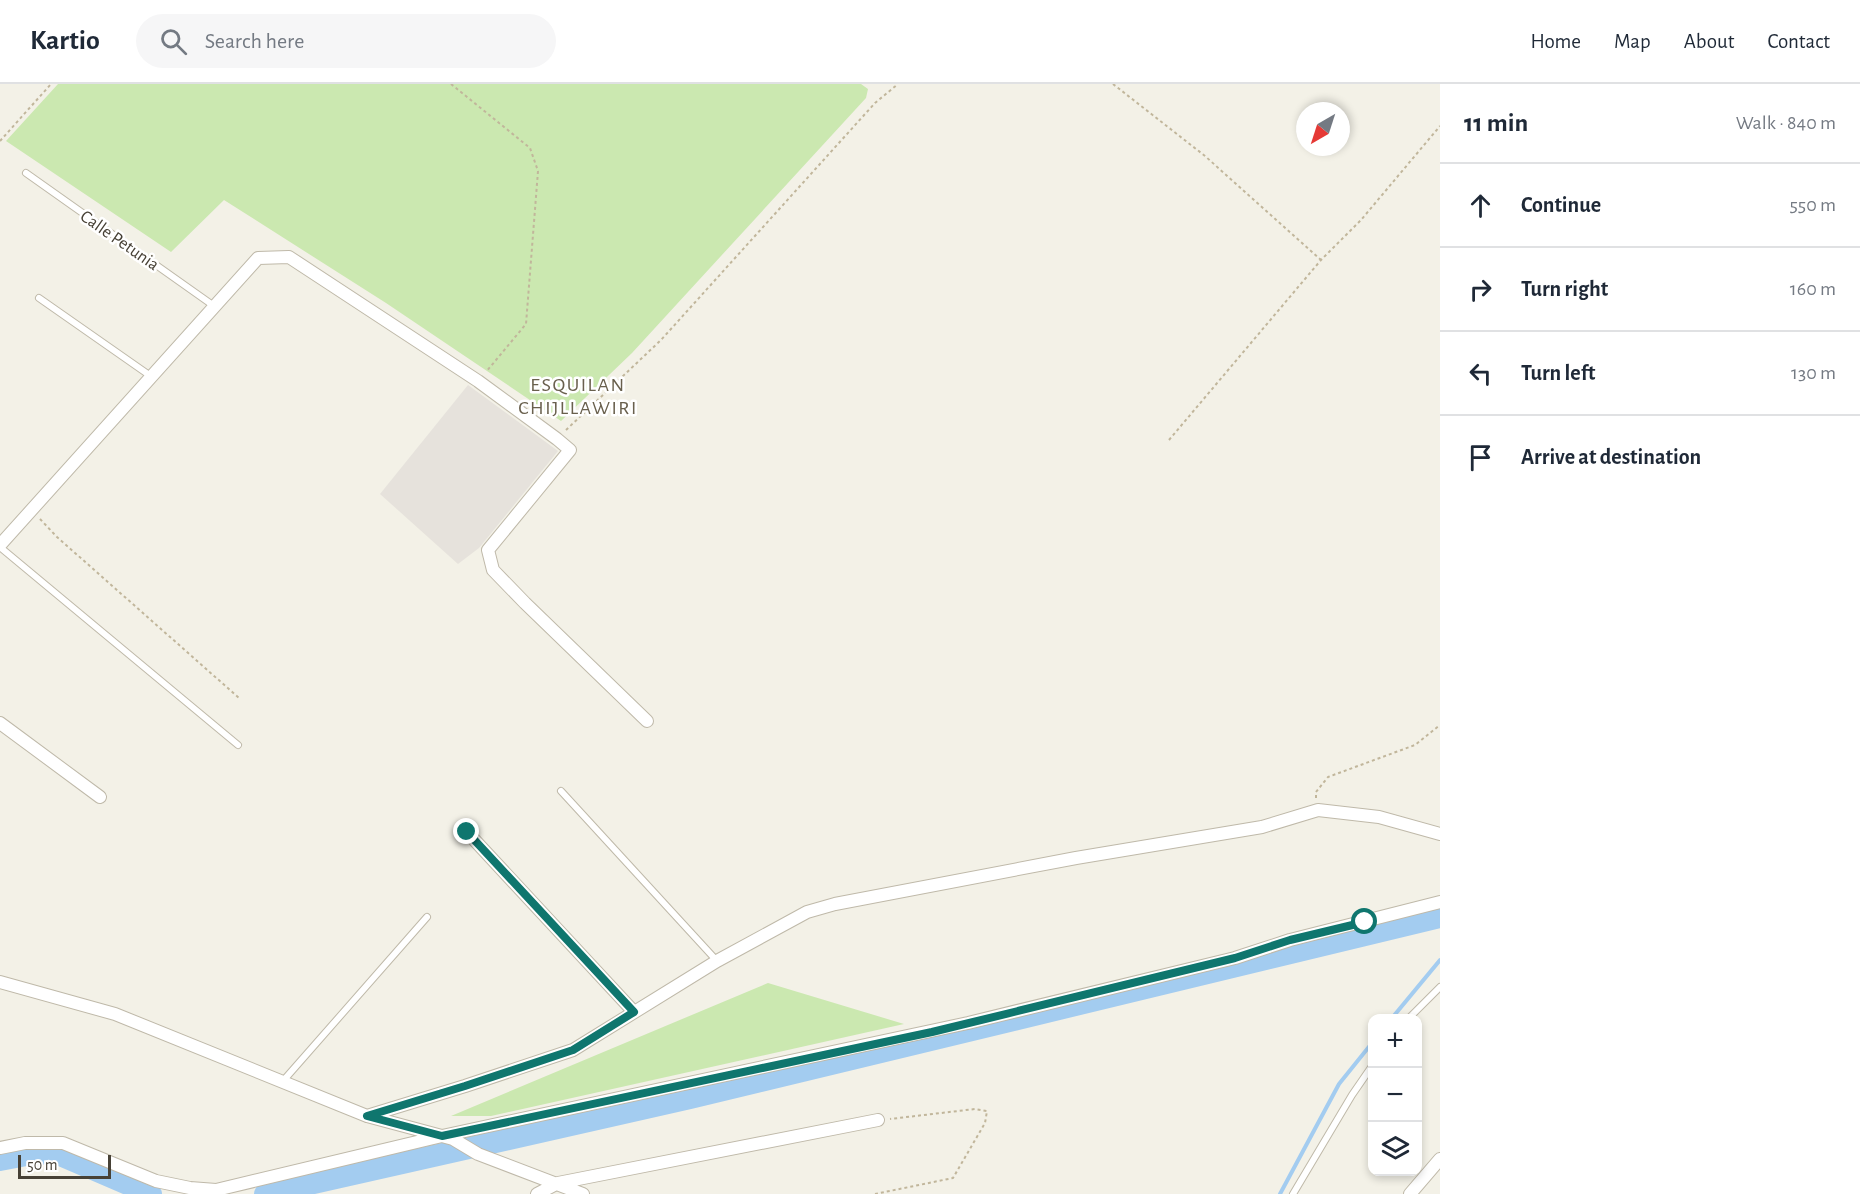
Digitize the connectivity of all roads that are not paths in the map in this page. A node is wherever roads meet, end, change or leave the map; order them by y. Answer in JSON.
{"nodes":[{"id":1,"x":26,"y":173,"type":"dead end"},
{"id":2,"x":39,"y":298,"type":"dead end"},
{"id":3,"x":214,"y":307,"type":"junction"},
{"id":4,"x":152,"y":377,"type":"junction"},
{"id":5,"x":0,"y":546,"type":"edge"},
{"id":6,"x":647,"y":721,"type":"dead end"},
{"id":7,"x":0,"y":723,"type":"edge"},
{"id":8,"x":238,"y":745,"type":"dead end"},
{"id":9,"x":561,"y":790,"type":"dead end"},
{"id":10,"x":100,"y":797,"type":"dead end"},
{"id":11,"x":467,"y":832,"type":"dead end"},
{"id":12,"x":1440,"y":834,"type":"edge"},
{"id":13,"x":1440,"y":902,"type":"edge"},
{"id":14,"x":427,"y":917,"type":"dead end"},
{"id":15,"x":717,"y":961,"type":"junction"},
{"id":16,"x":0,"y":982,"type":"edge"},
{"id":17,"x":1440,"y":987,"type":"edge"},
{"id":18,"x":634,"y":1012,"type":"junction"},
{"id":19,"x":1413,"y":1014,"type":"edge"},
{"id":20,"x":1371,"y":1068,"type":"edge"},
{"id":21,"x":282,"y":1082,"type":"junction"},
{"id":22,"x":367,"y":1116,"type":"junction"},
{"id":23,"x":878,"y":1120,"type":"road end"},
{"id":24,"x":448,"y":1138,"type":"junction"},
{"id":25,"x":0,"y":1148,"type":"edge"},
{"id":26,"x":1440,"y":1159,"type":"edge"},
{"id":27,"x":558,"y":1183,"type":"junction"},
{"id":28,"x":537,"y":1194,"type":"edge"},
{"id":29,"x":583,"y":1194,"type":"edge"},
{"id":30,"x":1293,"y":1194,"type":"edge"},
{"id":31,"x":1410,"y":1194,"type":"edge"}],
"edges":[{"from":1,"to":3,"type":"lane","name":"Calle Petunia"},
{"from":2,"to":4,"type":"lane"},
{"from":3,"to":4,"type":"street"},
{"from":3,"to":6,"type":"street"},
{"from":4,"to":5,"type":"street"},
{"from":5,"to":8,"type":"lane"},
{"from":7,"to":10,"type":"street"},
{"from":9,"to":15,"type":"lane"},
{"from":11,"to":18,"type":"street"},
{"from":12,"to":15,"type":"street"},
{"from":13,"to":24,"type":"street"},
{"from":14,"to":21,"type":"lane"},
{"from":15,"to":18,"type":"street"},
{"from":16,"to":21,"type":"street"},
{"from":17,"to":19,"type":"lane"},
{"from":18,"to":22,"type":"street"},
{"from":20,"to":30,"type":"lane"},
{"from":21,"to":22,"type":"street"},
{"from":22,"to":24,"type":"street"},
{"from":23,"to":27,"type":"street"},
{"from":24,"to":25,"type":"street"},
{"from":24,"to":27,"type":"street"},
{"from":26,"to":31,"type":"street"},
{"from":27,"to":28,"type":"street"},
{"from":27,"to":29,"type":"street"}]}
